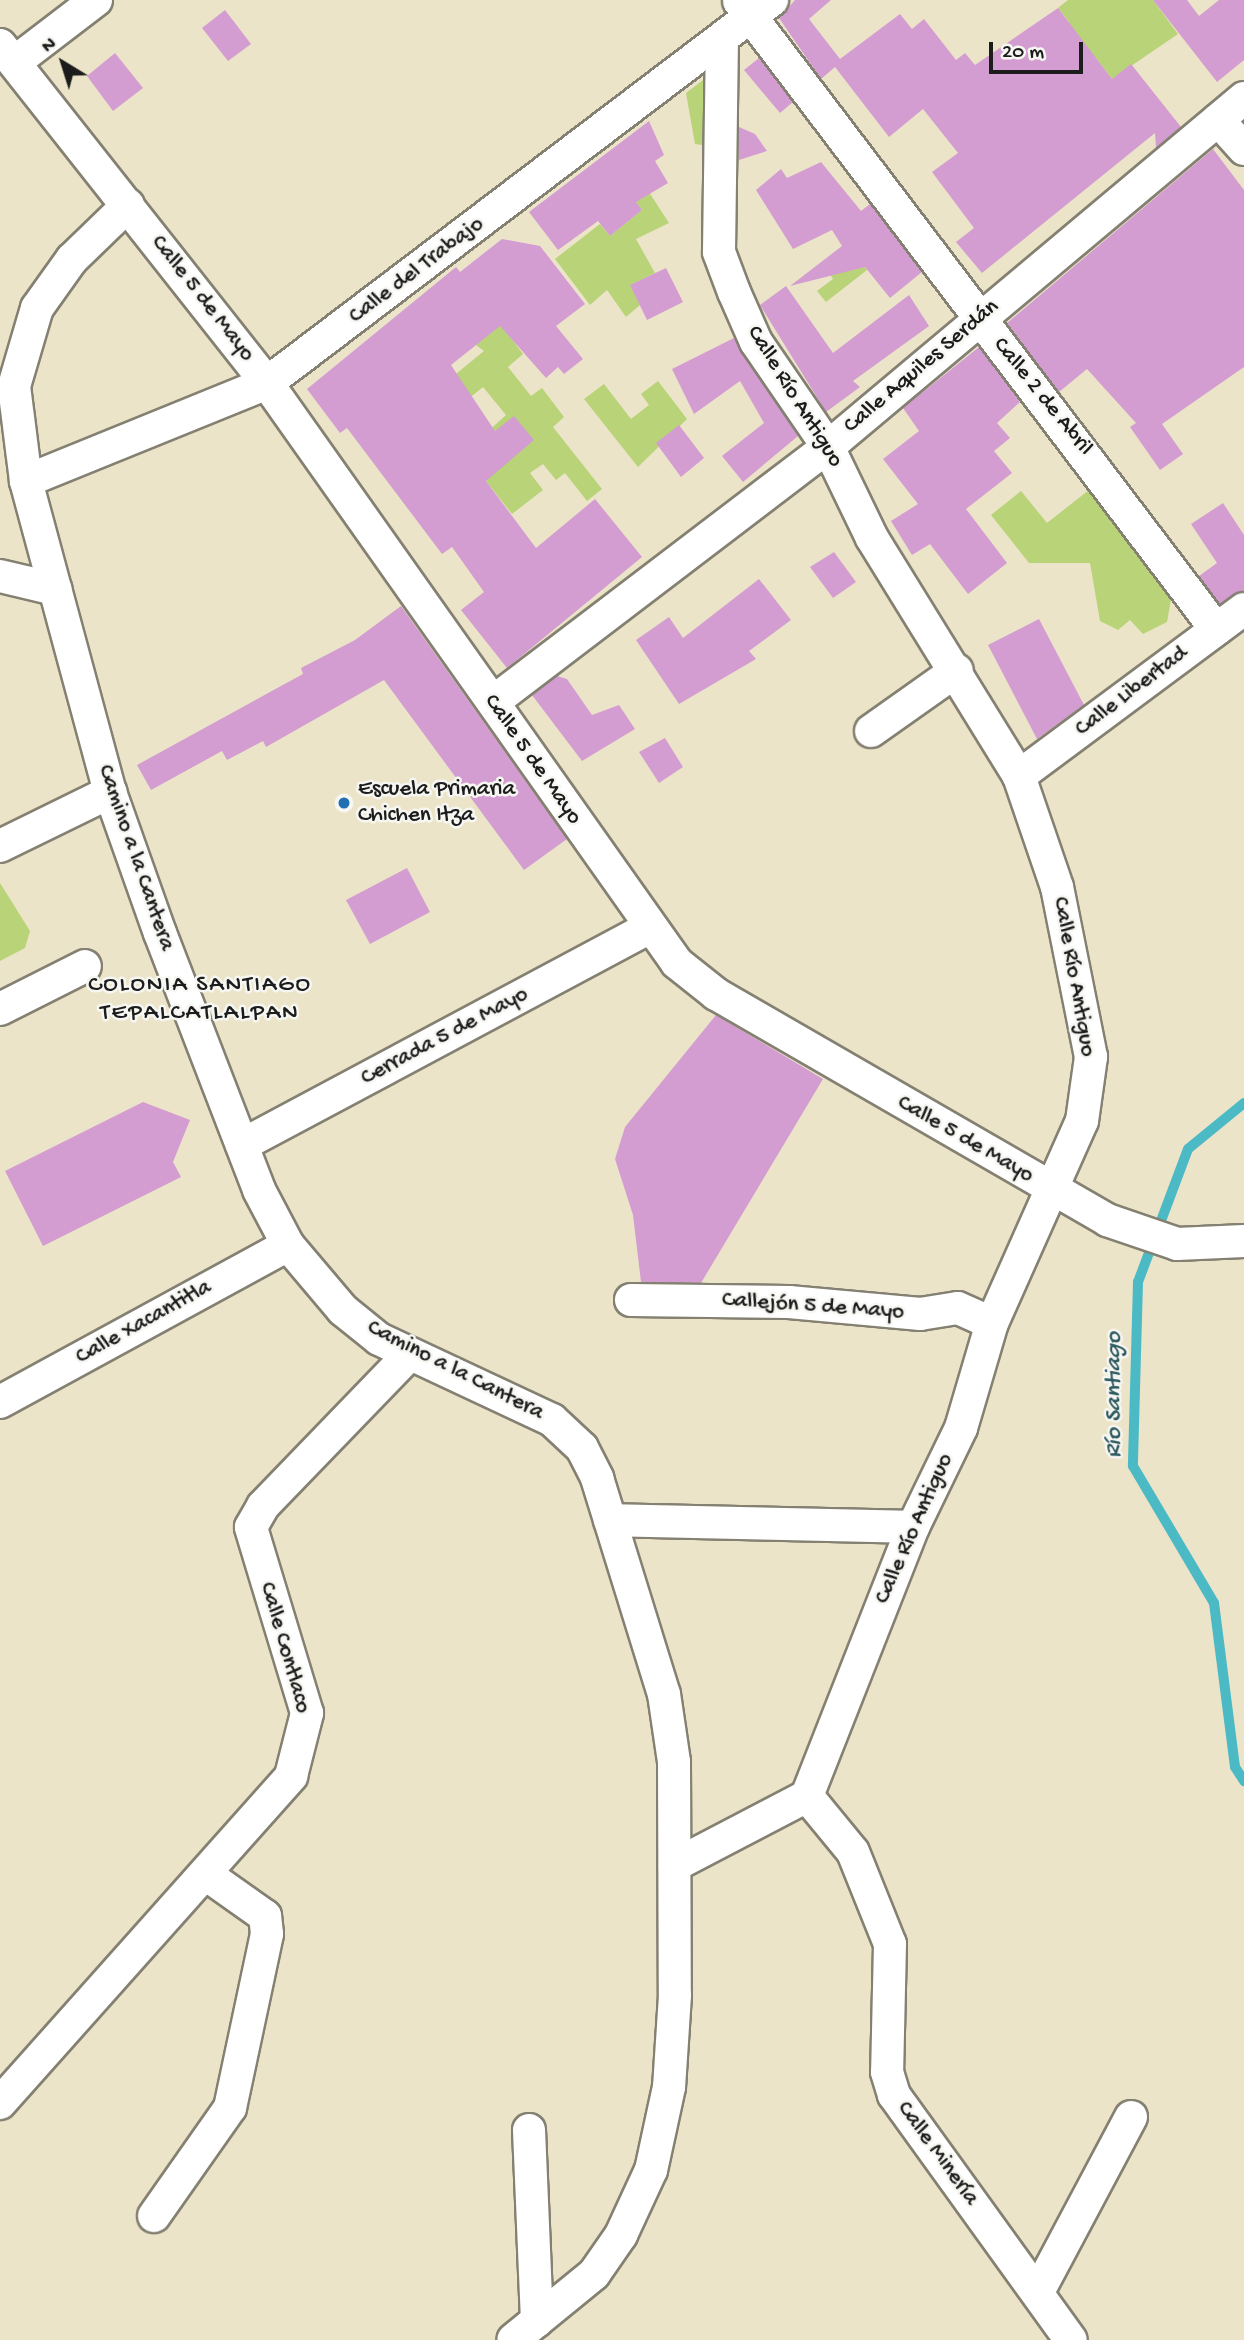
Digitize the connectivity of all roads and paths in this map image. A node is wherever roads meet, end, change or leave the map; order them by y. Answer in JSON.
{"nodes":[{"id":1,"x":96,"y":0,"type":"edge"},
{"id":2,"x":754,"y":5,"type":"edge"},
{"id":3,"x":722,"y":42,"type":"junction"},
{"id":4,"x":7,"y":54,"type":"edge"},
{"id":5,"x":1244,"y":98,"type":"edge"},
{"id":6,"x":1218,"y":120,"type":"junction"},
{"id":7,"x":1244,"y":149,"type":"edge"},
{"id":8,"x":128,"y":205,"type":"junction"},
{"id":9,"x":978,"y":319,"type":"junction"},
{"id":10,"x":267,"y":383,"type":"junction"},
{"id":11,"x":828,"y":447,"type":"junction"},
{"id":12,"x":26,"y":481,"type":"junction"},
{"id":13,"x":0,"y":576,"type":"edge"},
{"id":14,"x":55,"y":589,"type":"junction"},
{"id":15,"x":1244,"y":609,"type":"edge"},
{"id":16,"x":1216,"y":629,"type":"junction"},
{"id":17,"x":957,"y":670,"type":"junction"},
{"id":18,"x":493,"y":702,"type":"junction"},
{"id":19,"x":872,"y":731,"type":"dead end"},
{"id":20,"x":1019,"y":776,"type":"junction"},
{"id":21,"x":110,"y":792,"type":"junction"},
{"id":22,"x":0,"y":846,"type":"edge"},
{"id":23,"x":648,"y":928,"type":"junction"},
{"id":24,"x":85,"y":966,"type":"dead end"},
{"id":25,"x":0,"y":1009,"type":"edge"},
{"id":26,"x":242,"y":1145,"type":"junction"},
{"id":27,"x":1054,"y":1191,"type":"junction"},
{"id":28,"x":1241,"y":1243,"type":"edge"},
{"id":29,"x":288,"y":1245,"type":"junction"},
{"id":30,"x":631,"y":1300,"type":"dead end"},
{"id":31,"x":992,"y":1323,"type":"junction"},
{"id":32,"x":410,"y":1354,"type":"junction"},
{"id":33,"x":0,"y":1402,"type":"edge"},
{"id":34,"x":610,"y":1520,"type":"junction"},
{"id":35,"x":913,"y":1527,"type":"junction"},
{"id":36,"x":807,"y":1796,"type":"junction"},
{"id":37,"x":675,"y":1865,"type":"junction"},
{"id":38,"x":207,"y":1875,"type":"junction"},
{"id":39,"x":0,"y":2103,"type":"edge"},
{"id":40,"x":1131,"y":2116,"type":"dead end"},
{"id":41,"x":529,"y":2130,"type":"dead end"},
{"id":42,"x":154,"y":2216,"type":"dead end"},
{"id":43,"x":1039,"y":2290,"type":"junction"},
{"id":44,"x":525,"y":2330,"type":"edge"},
{"id":45,"x":1071,"y":2340,"type":"edge"}],
"edges":[{"from":1,"to":4,"type":"street"},
{"from":2,"to":3,"type":"street","name":"Calle del Trabajo"},
{"from":2,"to":9,"type":"street","name":"Calle 2 de Abril"},
{"from":3,"to":10,"type":"street","name":"Calle del Trabajo"},
{"from":3,"to":11,"type":"street","name":"Calle Río Antiguo"},
{"from":4,"to":8,"type":"street","name":"Calle 5 de Mayo"},
{"from":5,"to":6,"type":"street","name":"Calle Aquiles Serdán"},
{"from":6,"to":7,"type":"street"},
{"from":6,"to":9,"type":"street","name":"Calle Aquiles Serdán"},
{"from":8,"to":10,"type":"street","name":"Calle 5 de Mayo"},
{"from":8,"to":12,"type":"street","name":"Camino a la Cantera"},
{"from":9,"to":11,"type":"street","name":"Calle Aquiles Serdán"},
{"from":9,"to":16,"type":"street","name":"Calle 2 de Abril"},
{"from":10,"to":12,"type":"street","name":"Calle del Trabajo"},
{"from":10,"to":18,"type":"street","name":"Calle 5 de Mayo"},
{"from":11,"to":17,"type":"street","name":"Calle Río Antiguo"},
{"from":11,"to":18,"type":"street","name":"Calle Aquiles Serdán"},
{"from":12,"to":14,"type":"street","name":"Camino a la Cantera"},
{"from":13,"to":14,"type":"street"},
{"from":14,"to":21,"type":"street","name":"Camino a la Cantera"},
{"from":15,"to":16,"type":"street","name":"Calle Libertad"},
{"from":16,"to":20,"type":"street","name":"Calle Libertad"},
{"from":17,"to":19,"type":"street"},
{"from":17,"to":20,"type":"street","name":"Calle Río Antiguo"},
{"from":18,"to":23,"type":"street","name":"Calle 5 de Mayo"},
{"from":20,"to":27,"type":"street","name":"Calle Río Antiguo"},
{"from":21,"to":22,"type":"street"},
{"from":21,"to":26,"type":"street","name":"Camino a la Cantera"},
{"from":23,"to":26,"type":"street","name":"Cerrada 5 de Mayo"},
{"from":23,"to":27,"type":"street","name":"Calle 5 de Mayo"},
{"from":24,"to":25,"type":"street"},
{"from":26,"to":29,"type":"street","name":"Camino a la Cantera"},
{"from":27,"to":28,"type":"street","name":"Calle 5 de Mayo"},
{"from":27,"to":31,"type":"street","name":"Calle Río Antiguo"},
{"from":29,"to":32,"type":"street","name":"Camino a la Cantera"},
{"from":29,"to":33,"type":"street","name":"Calle Xacantitla"},
{"from":30,"to":31,"type":"street","name":"Callejón 5 de Mayo"},
{"from":31,"to":35,"type":"street","name":"Calle Río Antiguo"},
{"from":32,"to":34,"type":"street","name":"Camino a la Cantera"},
{"from":32,"to":38,"type":"street","name":"Calle Contlaco"},
{"from":34,"to":35,"type":"street"},
{"from":34,"to":37,"type":"street","name":"Camino a la Cantera"},
{"from":35,"to":36,"type":"street","name":"Calle Río Antiguo"},
{"from":36,"to":37,"type":"street"},
{"from":36,"to":43,"type":"street","name":"Calle Minería"},
{"from":37,"to":44,"type":"street","name":"Camino a la Cantera"},
{"from":38,"to":39,"type":"street","name":"Calle Contlaco"},
{"from":38,"to":42,"type":"street"},
{"from":40,"to":43,"type":"street"},
{"from":41,"to":44,"type":"street"},
{"from":43,"to":45,"type":"street","name":"Calle Minería"}]}
